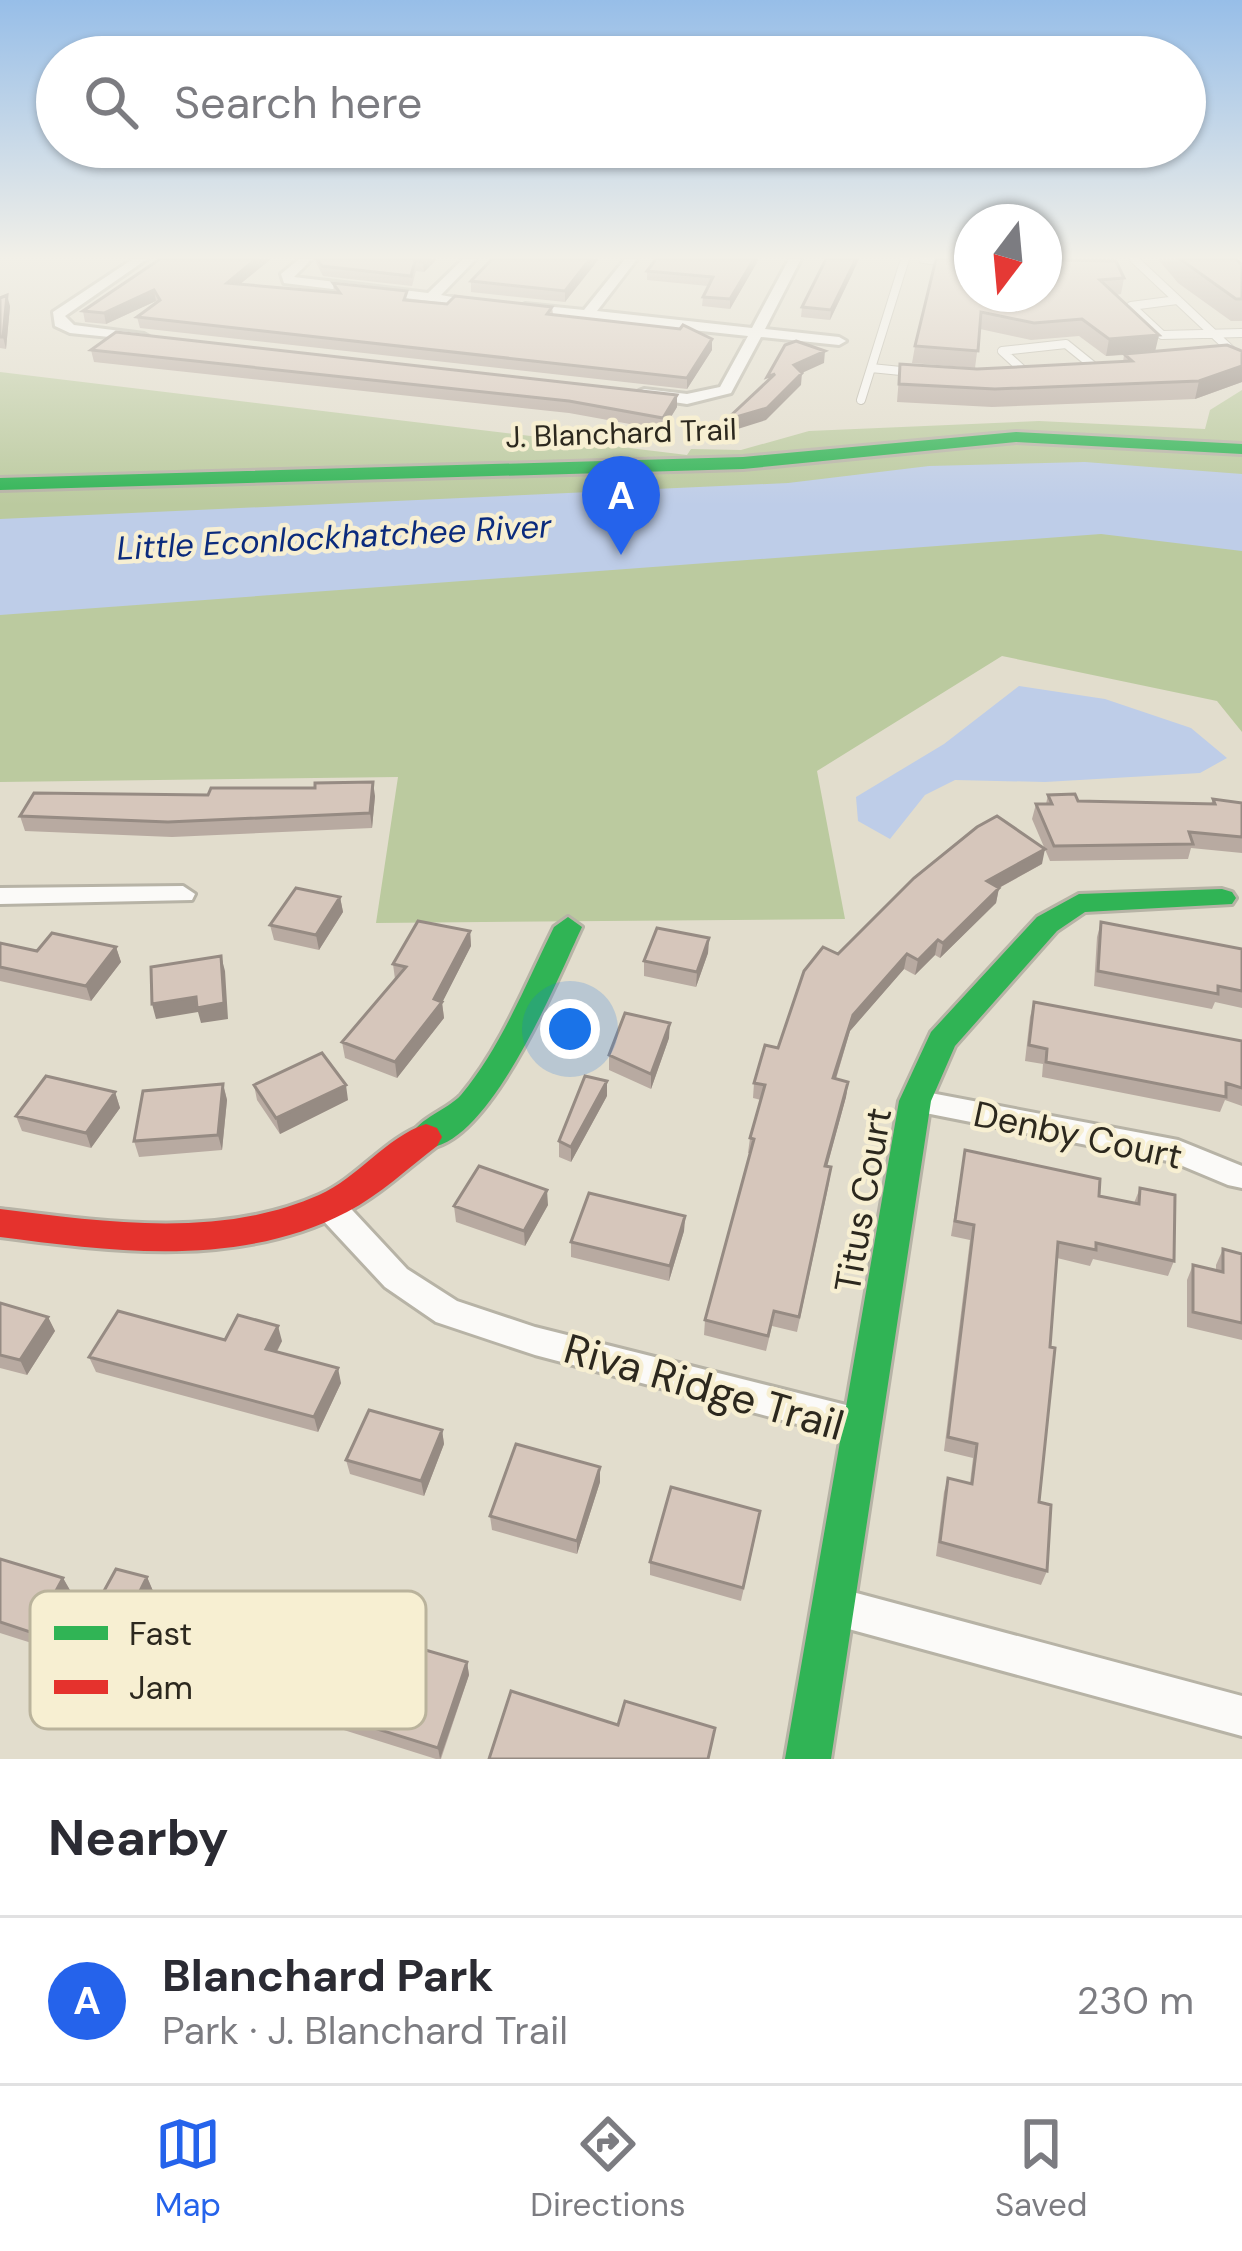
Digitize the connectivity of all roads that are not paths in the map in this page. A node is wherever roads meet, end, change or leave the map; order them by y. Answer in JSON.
{"nodes":[{"id":1,"x":752,"y":341,"type":"edge"},
{"id":2,"x":879,"y":341,"type":"edge"},
{"id":3,"x":1238,"y":352,"type":"edge"},
{"id":4,"x":1210,"y":354,"type":"edge"},
{"id":5,"x":1115,"y":363,"type":"edge"},
{"id":6,"x":1092,"y":365,"type":"junction"},
{"id":7,"x":871,"y":368,"type":"junction"},
{"id":8,"x":1070,"y":368,"type":"edge"},
{"id":9,"x":1047,"y":370,"type":"edge"},
{"id":10,"x":1024,"y":372,"type":"junction"},
{"id":11,"x":931,"y":373,"type":"edge"},
{"id":12,"x":1007,"y":374,"type":"edge"},
{"id":13,"x":616,"y":391,"type":"edge"},
{"id":14,"x":861,"y":400,"type":"dead end"},
{"id":15,"x":1242,"y":449,"type":"edge"},
{"id":16,"x":0,"y":484,"type":"edge"},
{"id":17,"x":183,"y":894,"type":"dead end"},
{"id":18,"x":0,"y":896,"type":"edge"},
{"id":19,"x":1222,"y":898,"type":"dead end"},
{"id":20,"x":568,"y":927,"type":"dead end"},
{"id":21,"x":914,"y":1101,"type":"junction"},
{"id":22,"x":1238,"y":1177,"type":"dead end"},
{"id":23,"x":329,"y":1207,"type":"junction"},
{"id":24,"x":0,"y":1223,"type":"edge"},
{"id":25,"x":862,"y":1425,"type":"junction"},
{"id":26,"x":834,"y":1606,"type":"junction"},
{"id":27,"x":1242,"y":1716,"type":"edge"},
{"id":28,"x":808,"y":1759,"type":"edge"}],
"edges":[{"from":1,"to":13,"type":"street"},
{"from":2,"to":7,"type":"lane"},
{"from":3,"to":4,"type":"lane"},
{"from":5,"to":6,"type":"lane"},
{"from":6,"to":8,"type":"lane"},
{"from":6,"to":10,"type":"lane"},
{"from":7,"to":11,"type":"lane"},
{"from":7,"to":14,"type":"lane"},
{"from":9,"to":10,"type":"lane"},
{"from":10,"to":12,"type":"lane"},
{"from":15,"to":16,"type":"street","name":"J. Blanchard Trail"},
{"from":17,"to":18,"type":"street"},
{"from":19,"to":21,"type":"street","name":"Titus Court"},
{"from":20,"to":23,"type":"street"},
{"from":21,"to":22,"type":"street","name":"Denby Court"},
{"from":21,"to":25,"type":"street","name":"Titus Court"},
{"from":23,"to":24,"type":"street"},
{"from":23,"to":25,"type":"street","name":"Riva Ridge Trail"},
{"from":25,"to":26,"type":"street","name":"Riva Ridge Trail"},
{"from":26,"to":27,"type":"street"},
{"from":26,"to":28,"type":"street"}]}
